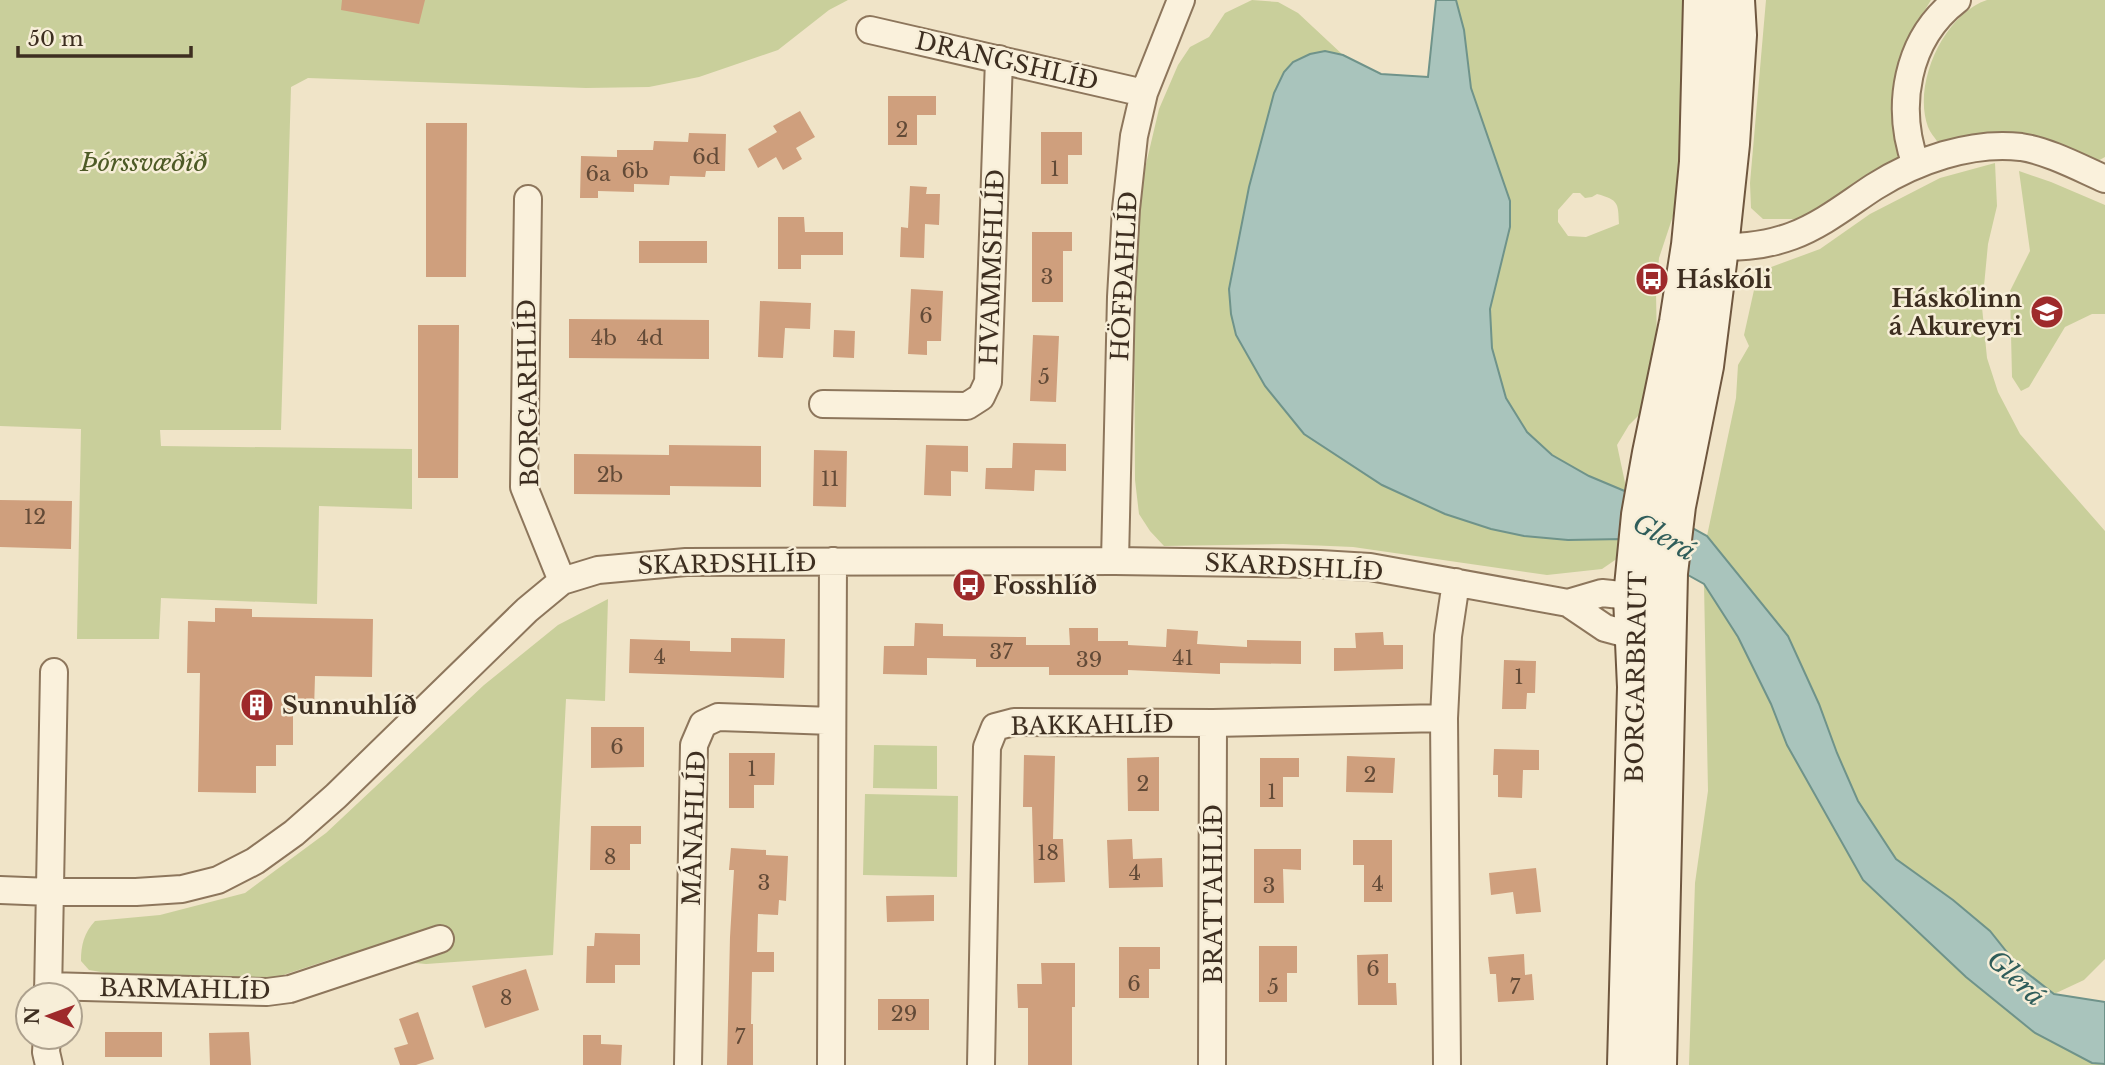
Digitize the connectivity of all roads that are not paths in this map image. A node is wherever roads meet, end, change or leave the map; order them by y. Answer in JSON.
{"nodes":[{"id":1,"x":1181,"y":0,"type":"edge"},
{"id":2,"x":1703,"y":0,"type":"edge"},
{"id":3,"x":1735,"y":0,"type":"edge"},
{"id":4,"x":1957,"y":0,"type":"edge"},
{"id":5,"x":870,"y":30,"type":"dead end"},
{"id":6,"x":999,"y":59,"type":"junction"},
{"id":7,"x":1144,"y":93,"type":"junction"},
{"id":8,"x":1916,"y":165,"type":"junction"},
{"id":9,"x":2105,"y":179,"type":"edge"},
{"id":10,"x":528,"y":199,"type":"dead end"},
{"id":11,"x":1705,"y":246,"type":"junction"},
{"id":12,"x":823,"y":404,"type":"dead end"},
{"id":13,"x":833,"y":561,"type":"junction"},
{"id":14,"x":1115,"y":561,"type":"junction"},
{"id":15,"x":562,"y":581,"type":"junction"},
{"id":16,"x":1456,"y":582,"type":"junction"},
{"id":17,"x":1651,"y":582,"type":"junction"},
{"id":18,"x":1568,"y":603,"type":"junction"},
{"id":19,"x":1651,"y":640,"type":"junction"},
{"id":20,"x":54,"y":671,"type":"dead end"},
{"id":21,"x":1444,"y":718,"type":"junction"},
{"id":22,"x":832,"y":721,"type":"junction"},
{"id":23,"x":1213,"y":723,"type":"junction"},
{"id":24,"x":0,"y":890,"type":"edge"},
{"id":25,"x":51,"y":892,"type":"junction"},
{"id":26,"x":440,"y":939,"type":"dead end"},
{"id":27,"x":48,"y":981,"type":"edge"},
{"id":28,"x":84,"y":991,"type":"edge"},
{"id":29,"x":688,"y":1065,"type":"edge"},
{"id":30,"x":831,"y":1065,"type":"edge"},
{"id":31,"x":981,"y":1065,"type":"edge"},
{"id":32,"x":1212,"y":1065,"type":"edge"},
{"id":33,"x":1447,"y":1065,"type":"edge"},
{"id":34,"x":1628,"y":1065,"type":"edge"},
{"id":35,"x":1657,"y":1065,"type":"edge"}],
"edges":[{"from":1,"to":7,"type":"street","name":"HÖFÐAHLÍÐ"},
{"from":2,"to":11,"type":"street","name":"BORGARBRAUT"},
{"from":3,"to":11,"type":"street","name":"BORGARBRAUT"},
{"from":4,"to":8,"type":"street"},
{"from":5,"to":6,"type":"street","name":"DRANGSHLÍÐ"},
{"from":6,"to":7,"type":"street","name":"DRANGSHLÍÐ"},
{"from":6,"to":12,"type":"street","name":"HVAMMSHLÍÐ"},
{"from":7,"to":14,"type":"street","name":"HÖFÐAHLÍÐ"},
{"from":8,"to":9,"type":"street"},
{"from":8,"to":11,"type":"street"},
{"from":10,"to":15,"type":"street","name":"BORGARHLÍÐ"},
{"from":11,"to":17,"type":"street","name":"BORGARBRAUT"},
{"from":13,"to":14,"type":"street","name":"SKARÐSHLÍÐ"},
{"from":13,"to":15,"type":"street","name":"SKARÐSHLÍÐ"},
{"from":13,"to":22,"type":"street"},
{"from":14,"to":16,"type":"street","name":"SKARÐSHLÍÐ"},
{"from":15,"to":25,"type":"street","name":"SKARÐSHLÍÐ"},
{"from":16,"to":18,"type":"street","name":"SKARÐSHLÍÐ"},
{"from":16,"to":21,"type":"street"},
{"from":17,"to":18,"type":"street","name":"SKARÐSHLÍÐ"},
{"from":17,"to":19,"type":"street","name":"BORGARBRAUT"},
{"from":18,"to":19,"type":"street","name":"SKARÐSHLÍÐ"},
{"from":19,"to":34,"type":"street","name":"BORGARBRAUT"},
{"from":19,"to":35,"type":"street","name":"BORGARBRAUT"},
{"from":20,"to":25,"type":"street"},
{"from":21,"to":23,"type":"street","name":"BAKKAHLÍÐ"},
{"from":21,"to":33,"type":"street"},
{"from":22,"to":29,"type":"street","name":"MÁNAHLÍÐ"},
{"from":22,"to":30,"type":"street"},
{"from":23,"to":31,"type":"street","name":"BAKKAHLÍÐ"},
{"from":23,"to":32,"type":"street","name":"BRATTAHLÍÐ"},
{"from":24,"to":25,"type":"street","name":"SKARÐSHLÍÐ"},
{"from":25,"to":27,"type":"street"},
{"from":26,"to":28,"type":"street","name":"BARMAHLÍÐ"}]}
